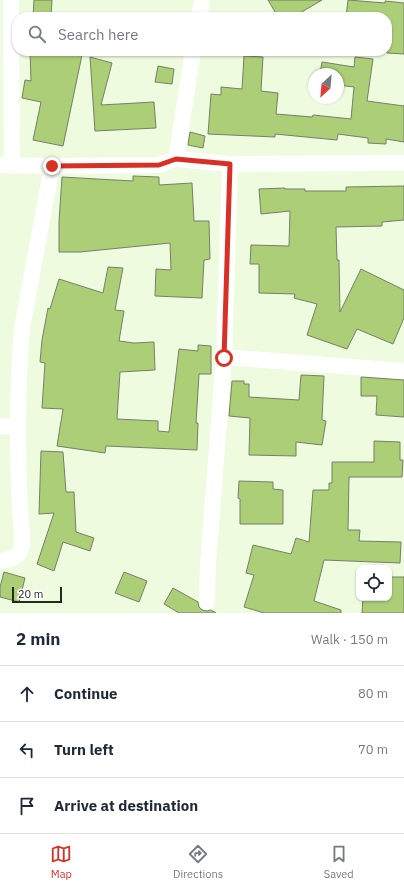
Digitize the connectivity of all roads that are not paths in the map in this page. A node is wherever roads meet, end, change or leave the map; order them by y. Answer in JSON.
{"nodes":[{"id":1,"x":11,"y":0,"type":"edge"},
{"id":2,"x":202,"y":0,"type":"edge"},
{"id":3,"x":200,"y":12,"type":"edge"},
{"id":4,"x":193,"y":56,"type":"edge"},
{"id":5,"x":176,"y":159,"type":"junction"},
{"id":6,"x":404,"y":163,"type":"edge"},
{"id":7,"x":230,"y":164,"type":"junction"},
{"id":8,"x":6,"y":166,"type":"edge"},
{"id":9,"x":52,"y":166,"type":"junction"},
{"id":10,"x":224,"y":358,"type":"junction"},
{"id":11,"x":404,"y":371,"type":"edge"},
{"id":12,"x":0,"y":426,"type":"edge"},
{"id":13,"x":18,"y":427,"type":"junction"},
{"id":14,"x":0,"y":561,"type":"edge"},
{"id":15,"x":207,"y":602,"type":"dead end"}],
"edges":[{"from":1,"to":8,"type":"street"},
{"from":2,"to":3,"type":"street"},
{"from":4,"to":5,"type":"street"},
{"from":5,"to":7,"type":"street"},
{"from":5,"to":9,"type":"street"},
{"from":6,"to":7,"type":"street"},
{"from":7,"to":10,"type":"street"},
{"from":8,"to":9,"type":"street"},
{"from":9,"to":13,"type":"street"},
{"from":10,"to":11,"type":"street"},
{"from":10,"to":15,"type":"street"},
{"from":12,"to":13,"type":"street"},
{"from":13,"to":14,"type":"street"}]}
